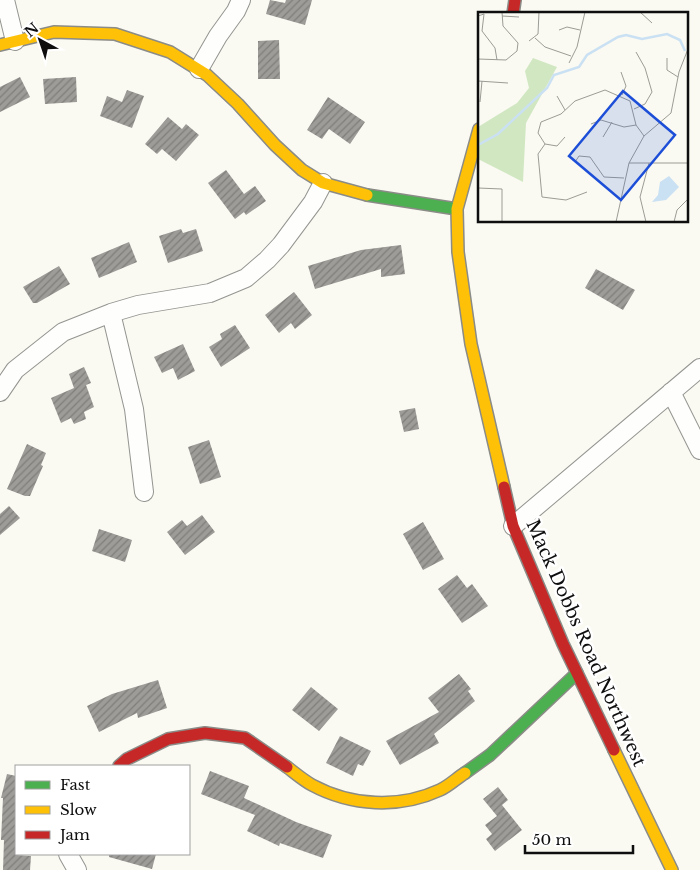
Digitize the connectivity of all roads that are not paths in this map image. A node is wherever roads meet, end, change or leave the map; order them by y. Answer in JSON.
{"nodes":[{"id":1,"x":5,"y":0,"type":"edge"},
{"id":2,"x":241,"y":0,"type":"edge"},
{"id":3,"x":8,"y":43,"type":"edge"},
{"id":4,"x":199,"y":69,"type":"junction"},
{"id":5,"x":478,"y":133,"type":"edge"},
{"id":6,"x":323,"y":183,"type":"junction"},
{"id":7,"x":457,"y":209,"type":"junction"},
{"id":8,"x":112,"y":313,"type":"junction"},
{"id":9,"x":700,"y":368,"type":"edge"},
{"id":10,"x":0,"y":392,"type":"edge"},
{"id":11,"x":671,"y":392,"type":"junction"},
{"id":12,"x":700,"y":450,"type":"edge"},
{"id":13,"x":144,"y":492,"type":"dead end"},
{"id":14,"x":513,"y":526,"type":"junction"},
{"id":15,"x":577,"y":673,"type":"junction"},
{"id":16,"x":120,"y":765,"type":"edge"},
{"id":17,"x":69,"y":855,"type":"edge"},
{"id":18,"x":77,"y":870,"type":"edge"},
{"id":19,"x":672,"y":870,"type":"edge"}],
"edges":[{"from":1,"to":3,"type":"street"},
{"from":2,"to":4,"type":"street"},
{"from":3,"to":4,"type":"street"},
{"from":4,"to":6,"type":"street"},
{"from":5,"to":7,"type":"street","name":"Mack Dobbs Road Northwest"},
{"from":6,"to":7,"type":"street"},
{"from":6,"to":8,"type":"street"},
{"from":7,"to":14,"type":"street","name":"Mack Dobbs Road Northwest"},
{"from":8,"to":10,"type":"street"},
{"from":8,"to":13,"type":"street"},
{"from":9,"to":11,"type":"street"},
{"from":11,"to":12,"type":"street"},
{"from":11,"to":14,"type":"street"},
{"from":14,"to":15,"type":"street","name":"Mack Dobbs Road Northwest"},
{"from":15,"to":16,"type":"street"},
{"from":15,"to":19,"type":"street","name":"Mack Dobbs Road Northwest"},
{"from":17,"to":18,"type":"street"}]}
